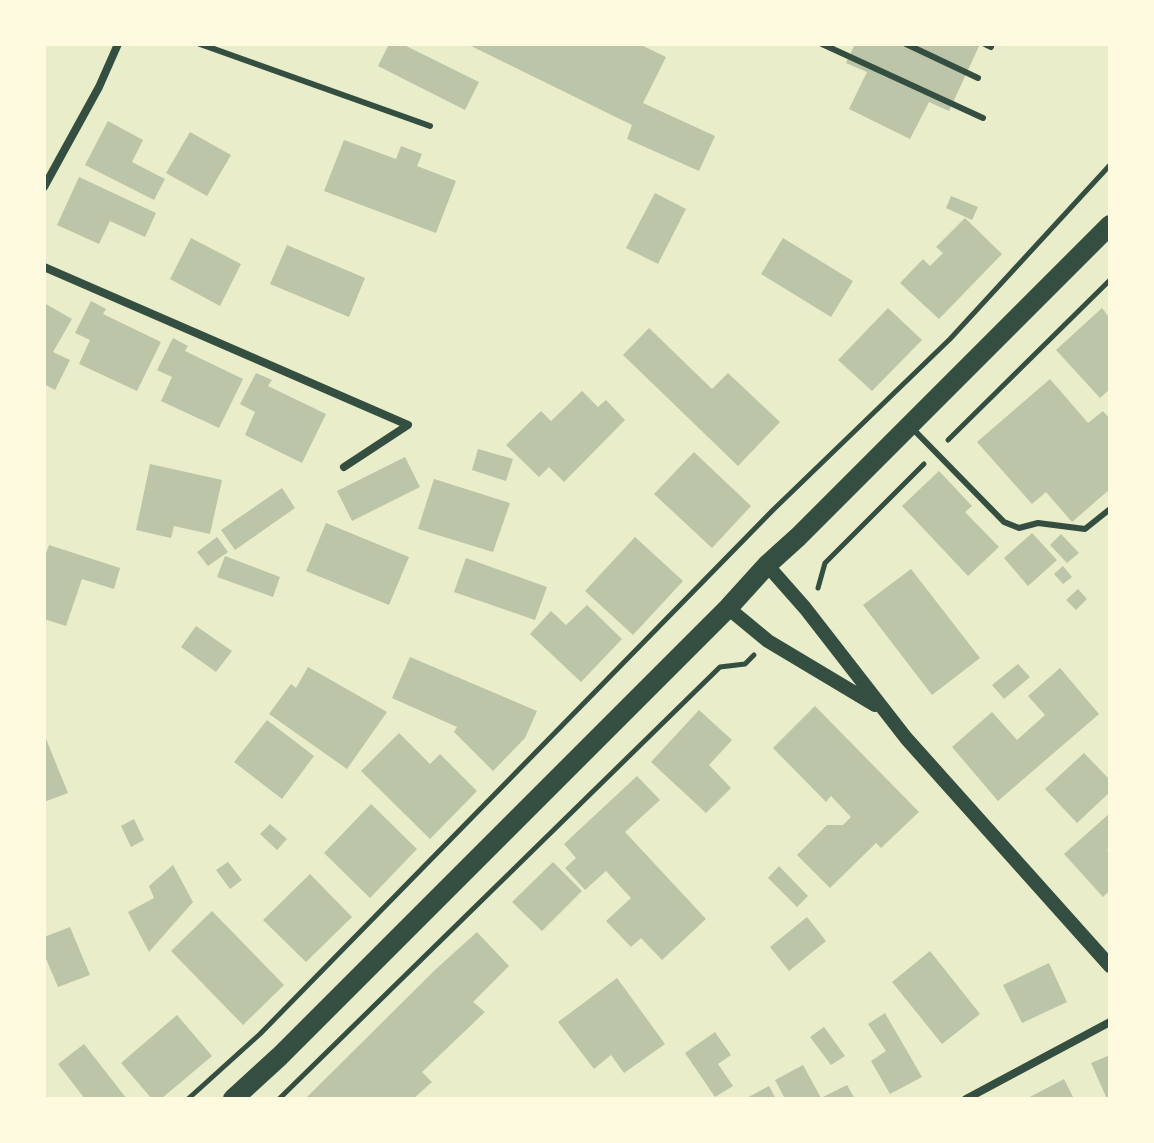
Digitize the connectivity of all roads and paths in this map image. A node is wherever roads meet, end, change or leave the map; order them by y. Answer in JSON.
{"nodes":[{"id":1,"x":118,"y":44,"type":"edge"},
{"id":2,"x":200,"y":44,"type":"edge"},
{"id":3,"x":822,"y":44,"type":"edge"},
{"id":4,"x":906,"y":44,"type":"edge"},
{"id":5,"x":978,"y":78,"type":"dead end"},
{"id":6,"x":983,"y":118,"type":"dead end"},
{"id":7,"x":430,"y":126,"type":"dead end"},
{"id":8,"x":1110,"y":165,"type":"edge"},
{"id":9,"x":44,"y":187,"type":"edge"},
{"id":10,"x":1110,"y":225,"type":"edge"},
{"id":11,"x":44,"y":267,"type":"edge"},
{"id":12,"x":910,"y":425,"type":"junction"},
{"id":13,"x":344,"y":467,"type":"dead end"},
{"id":14,"x":1110,"y":509,"type":"edge"},
{"id":15,"x":767,"y":565,"type":"junction"},
{"id":16,"x":728,"y":608,"type":"junction"},
{"id":17,"x":768,"y":641,"type":"junction"},
{"id":18,"x":882,"y":709,"type":"junction"},
{"id":19,"x":1110,"y":966,"type":"edge"},
{"id":20,"x":1110,"y":1022,"type":"edge"},
{"id":21,"x":188,"y":1099,"type":"edge"},
{"id":22,"x":233,"y":1099,"type":"edge"},
{"id":23,"x":279,"y":1099,"type":"edge"},
{"id":24,"x":966,"y":1099,"type":"edge"}],
"edges":[{"from":1,"to":9,"type":"street"},
{"from":2,"to":7,"type":"lane"},
{"from":3,"to":6,"type":"lane"},
{"from":4,"to":5,"type":"lane"},
{"from":8,"to":21,"type":"path"},
{"from":10,"to":12,"type":"main road"},
{"from":11,"to":13,"type":"street"},
{"from":12,"to":14,"type":"lane"},
{"from":12,"to":15,"type":"main road"},
{"from":15,"to":16,"type":"main road"},
{"from":15,"to":18,"type":"street"},
{"from":16,"to":17,"type":"street"},
{"from":16,"to":22,"type":"main road"},
{"from":17,"to":18,"type":"street"},
{"from":17,"to":23,"type":"path"},
{"from":18,"to":19,"type":"street"},
{"from":20,"to":24,"type":"street"}]}
